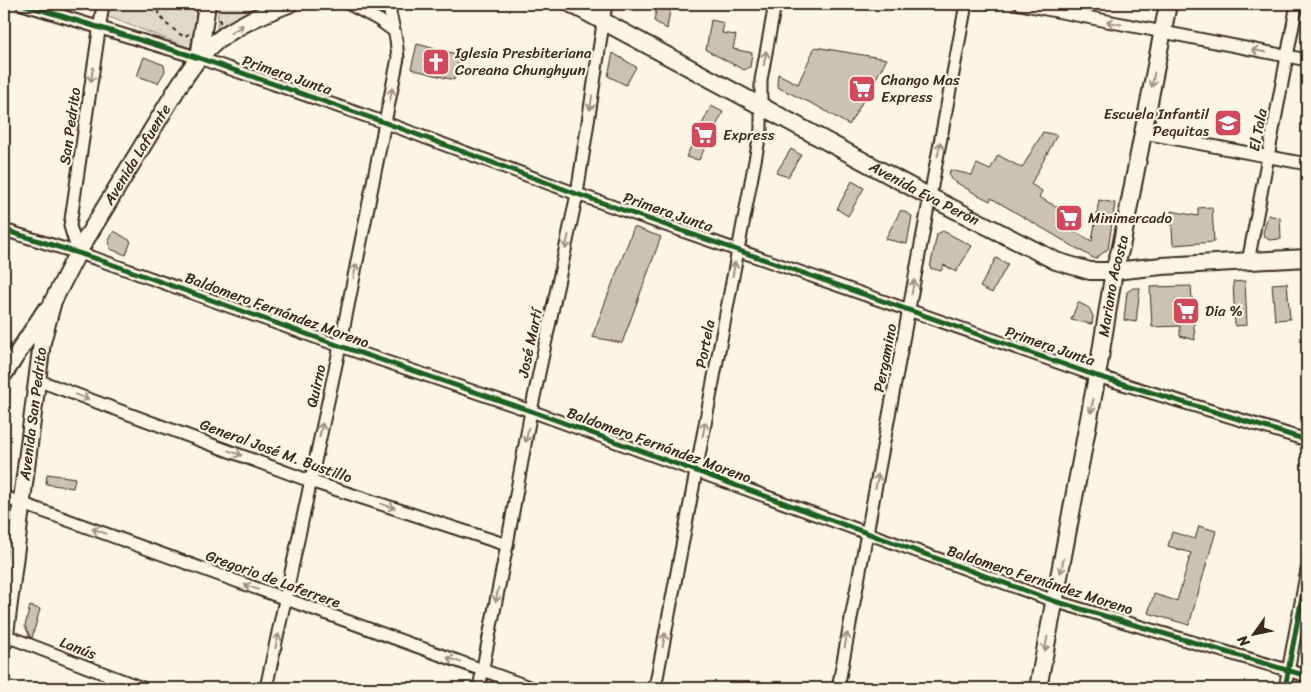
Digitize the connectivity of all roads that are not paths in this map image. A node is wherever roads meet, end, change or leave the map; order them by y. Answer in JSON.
{"nodes":[{"id":1,"x":22,"y":4,"type":"edge"},
{"id":2,"x":103,"y":4,"type":"edge"},
{"id":3,"x":207,"y":4,"type":"edge"},
{"id":4,"x":289,"y":4,"type":"edge"},
{"id":5,"x":349,"y":4,"type":"edge"},
{"id":6,"x":388,"y":4,"type":"edge"},
{"id":7,"x":570,"y":4,"type":"edge"},
{"id":8,"x":606,"y":4,"type":"edge"},
{"id":9,"x":775,"y":4,"type":"edge"},
{"id":10,"x":966,"y":4,"type":"edge"},
{"id":11,"x":1020,"y":4,"type":"edge"},
{"id":12,"x":1168,"y":4,"type":"edge"},
{"id":13,"x":1297,"y":4,"type":"edge"},
{"id":14,"x":603,"y":20,"type":"junction"},
{"id":15,"x":99,"y":27,"type":"junction"},
{"id":16,"x":394,"y":31,"type":"junction"},
{"id":17,"x":1162,"y":32,"type":"junction"},
{"id":18,"x":1288,"y":56,"type":"junction"},
{"id":19,"x":199,"y":58,"type":"junction"},
{"id":20,"x":1307,"y":60,"type":"edge"},
{"id":21,"x":762,"y":106,"type":"junction"},
{"id":22,"x":386,"y":123,"type":"junction"},
{"id":23,"x":1144,"y":133,"type":"junction"},
{"id":24,"x":1267,"y":157,"type":"junction"},
{"id":25,"x":1307,"y":164,"type":"edge"},
{"id":26,"x":577,"y":194,"type":"junction"},
{"id":27,"x":930,"y":197,"type":"junction"},
{"id":28,"x":4,"y":230,"type":"edge"},
{"id":29,"x":738,"y":249,"type":"junction"},
{"id":30,"x":78,"y":252,"type":"junction"},
{"id":31,"x":1307,"y":258,"type":"edge"},
{"id":32,"x":1248,"y":262,"type":"junction"},
{"id":33,"x":1114,"y":271,"type":"junction"},
{"id":34,"x":53,"y":300,"type":"junction"},
{"id":35,"x":909,"y":310,"type":"junction"},
{"id":36,"x":340,"y":346,"type":"junction"},
{"id":37,"x":4,"y":374,"type":"edge"},
{"id":38,"x":1098,"y":376,"type":"junction"},
{"id":39,"x":37,"y":380,"type":"junction"},
{"id":40,"x":531,"y":411,"type":"junction"},
{"id":41,"x":1307,"y":440,"type":"edge"},
{"id":42,"x":696,"y":472,"type":"junction"},
{"id":43,"x":310,"y":481,"type":"junction"},
{"id":44,"x":4,"y":497,"type":"edge"},
{"id":45,"x":22,"y":503,"type":"junction"},
{"id":46,"x":866,"y":533,"type":"junction"},
{"id":47,"x":507,"y":545,"type":"junction"},
{"id":48,"x":1307,"y":570,"type":"edge"},
{"id":49,"x":286,"y":599,"type":"junction"},
{"id":50,"x":1054,"y":601,"type":"junction"},
{"id":51,"x":4,"y":637,"type":"edge"},
{"id":52,"x":482,"y":670,"type":"junction"},
{"id":53,"x":1288,"y":670,"type":"junction"},
{"id":54,"x":1307,"y":676,"type":"edge"},
{"id":55,"x":142,"y":688,"type":"edge"},
{"id":56,"x":266,"y":688,"type":"edge"},
{"id":57,"x":479,"y":688,"type":"edge"},
{"id":58,"x":532,"y":688,"type":"edge"},
{"id":59,"x":655,"y":688,"type":"edge"},
{"id":60,"x":838,"y":688,"type":"edge"},
{"id":61,"x":1038,"y":688,"type":"edge"},
{"id":62,"x":1284,"y":688,"type":"edge"}],
"edges":[{"from":1,"to":15,"type":"street","name":"Primera Junta"},
{"from":2,"to":15,"type":"street","name":"San Pedrito"},
{"from":3,"to":19,"type":"main road","name":"Avenida Lafuente"},
{"from":19,"to":4,"type":"main road","name":"Avenida Lafuente","one_way":true},
{"from":5,"to":16,"type":"street"},
{"from":6,"to":16,"type":"street","name":"Quirno"},
{"from":7,"to":14,"type":"main road","name":"Avenida Eva Perón"},
{"from":8,"to":14,"type":"street","name":"José Martí"},
{"from":21,"to":9,"type":"street","name":"Portela","one_way":true},
{"from":27,"to":10,"type":"street","name":"Pergamino","one_way":true},
{"from":17,"to":11,"type":"street","one_way":true},
{"from":12,"to":17,"type":"main road","name":"Mariano Acosta"},
{"from":13,"to":18,"type":"street","name":"El Tala"},
{"from":14,"to":21,"type":"main road","name":"Avenida Eva Perón"},
{"from":14,"to":26,"type":"street","name":"José Martí","one_way":true},
{"from":15,"to":19,"type":"street","name":"Primera Junta"},
{"from":15,"to":30,"type":"street","name":"San Pedrito","one_way":true},
{"from":22,"to":16,"type":"street","name":"Quirno","one_way":true},
{"from":18,"to":17,"type":"street","one_way":true},
{"from":17,"to":23,"type":"main road","name":"Mariano Acosta","one_way":true},
{"from":18,"to":20,"type":"street"},
{"from":18,"to":24,"type":"street","name":"El Tala"},
{"from":19,"to":22,"type":"street","name":"Primera Junta"},
{"from":19,"to":30,"type":"main road","name":"Avenida Lafuente"},
{"from":21,"to":27,"type":"main road","name":"Avenida Eva Perón"},
{"from":21,"to":29,"type":"street","name":"Portela"},
{"from":22,"to":26,"type":"street","name":"Primera Junta"},
{"from":36,"to":22,"type":"street","name":"Quirno","one_way":true},
{"from":23,"to":24,"type":"street"},
{"from":23,"to":33,"type":"main road","name":"Mariano Acosta"},
{"from":24,"to":25,"type":"street"},
{"from":24,"to":32,"type":"street","name":"El Tala"},
{"from":26,"to":29,"type":"street","name":"Primera Junta"},
{"from":26,"to":40,"type":"street","name":"José Martí","one_way":true},
{"from":27,"to":33,"type":"main road","name":"Avenida Eva Perón"},
{"from":35,"to":27,"type":"street","name":"Pergamino","one_way":true},
{"from":28,"to":30,"type":"street","name":"Baldomero Fernández Moreno"},
{"from":29,"to":35,"type":"street","name":"Primera Junta"},
{"from":42,"to":29,"type":"street","name":"Portela","one_way":true},
{"from":30,"to":34,"type":"main road","name":"Avenida San Pedrito"},
{"from":30,"to":36,"type":"street","name":"Baldomero Fernández Moreno"},
{"from":31,"to":32,"type":"main road","name":"Avenida Eva Perón"},
{"from":32,"to":33,"type":"main road","name":"Avenida Eva Perón"},
{"from":33,"to":38,"type":"main road","name":"Mariano Acosta"},
{"from":34,"to":37,"type":"main road"},
{"from":34,"to":39,"type":"main road","name":"Avenida San Pedrito"},
{"from":35,"to":38,"type":"street","name":"Primera Junta"},
{"from":46,"to":35,"type":"street","name":"Pergamino","one_way":true},
{"from":36,"to":40,"type":"street","name":"Baldomero Fernández Moreno"},
{"from":43,"to":36,"type":"street","name":"Quirno","one_way":true},
{"from":38,"to":41,"type":"street","name":"Primera Junta"},
{"from":38,"to":50,"type":"main road","name":"Mariano Acosta","one_way":true},
{"from":39,"to":43,"type":"street","name":"General José M. Bustillo","one_way":true},
{"from":39,"to":45,"type":"main road","name":"Avenida San Pedrito"},
{"from":40,"to":42,"type":"street","name":"Baldomero Fernández Moreno"},
{"from":40,"to":47,"type":"street","name":"José Martí","one_way":true},
{"from":42,"to":46,"type":"street","name":"Baldomero Fernández Moreno"},
{"from":59,"to":42,"type":"street","name":"Portela","one_way":true},
{"from":43,"to":47,"type":"street","name":"General José M. Bustillo","one_way":true},
{"from":43,"to":49,"type":"street","name":"Quirno"},
{"from":44,"to":45,"type":"street","name":"Gregorio de Laferrere"},
{"from":49,"to":45,"type":"street","name":"Gregorio de Laferrere","one_way":true},
{"from":45,"to":51,"type":"main road","name":"Avenida San Pedrito"},
{"from":46,"to":50,"type":"street","name":"Baldomero Fernández Moreno"},
{"from":60,"to":46,"type":"street","name":"Pergamino","one_way":true},
{"from":47,"to":52,"type":"street","name":"José Martí","one_way":true},
{"from":48,"to":53,"type":"street"},
{"from":52,"to":49,"type":"street","name":"Gregorio de Laferrere","one_way":true},
{"from":56,"to":49,"type":"street","name":"Quirno","one_way":true},
{"from":50,"to":53,"type":"street","name":"Baldomero Fernández Moreno"},
{"from":50,"to":61,"type":"main road","name":"Mariano Acosta","one_way":true},
{"from":51,"to":55,"type":"street","name":"Lanús"},
{"from":52,"to":57,"type":"street","name":"José Martí"},
{"from":52,"to":58,"type":"street","name":"Gregorio de Laferrere"},
{"from":53,"to":54,"type":"street","name":"Baldomero Fernández Moreno"},
{"from":53,"to":62,"type":"street"}]}
